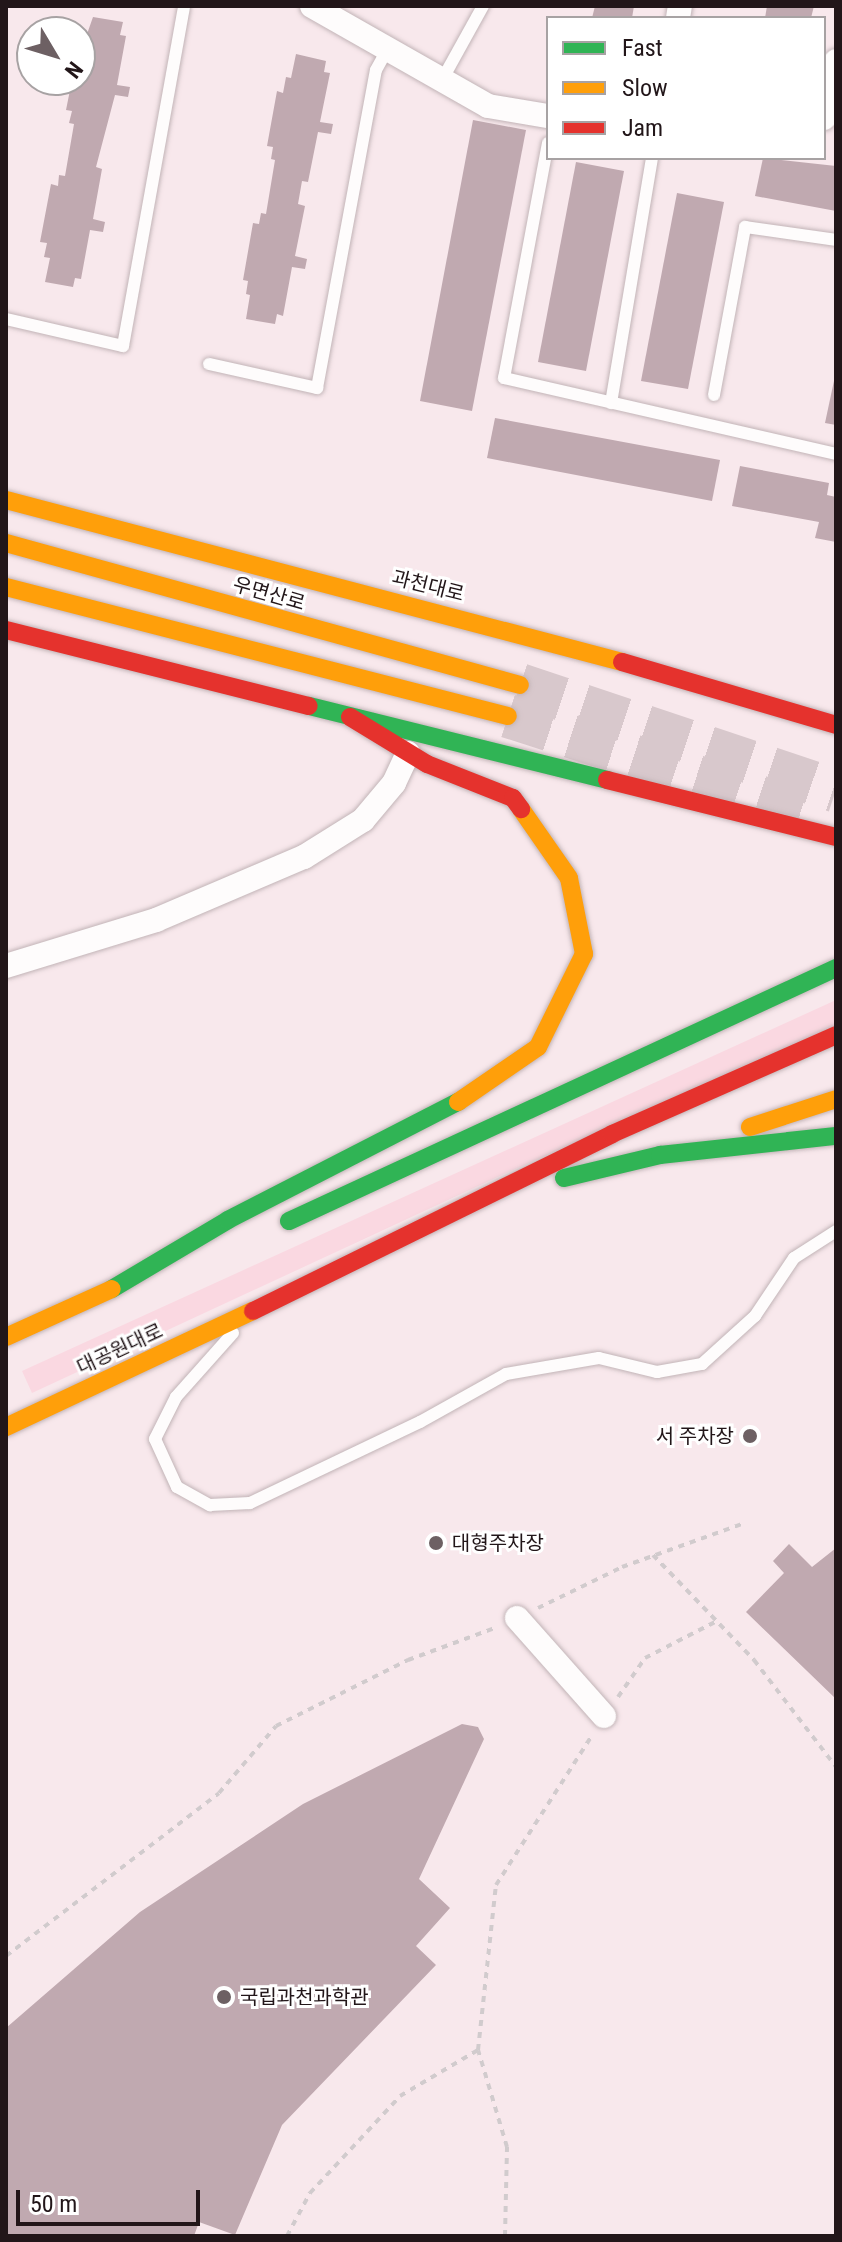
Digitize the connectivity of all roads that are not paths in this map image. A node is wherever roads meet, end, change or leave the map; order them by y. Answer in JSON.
{"nodes":[{"id":1,"x":184,"y":6,"type":"edge"},
{"id":2,"x":312,"y":6,"type":"edge"},
{"id":3,"x":483,"y":6,"type":"edge"},
{"id":4,"x":388,"y":48,"type":"junction"},
{"id":5,"x":836,"y":61,"type":"edge"},
{"id":6,"x":442,"y":80,"type":"junction"},
{"id":7,"x":826,"y":108,"type":"edge"},
{"id":8,"x":546,"y":116,"type":"edge"},
{"id":9,"x":546,"y":154,"type":"edge"},
{"id":10,"x":652,"y":160,"type":"edge"},
{"id":11,"x":836,"y":240,"type":"edge"},
{"id":12,"x":6,"y":319,"type":"edge"},
{"id":13,"x":209,"y":364,"type":"dead end"},
{"id":14,"x":714,"y":395,"type":"dead end"},
{"id":15,"x":611,"y":403,"type":"junction"},
{"id":16,"x":836,"y":454,"type":"edge"},
{"id":17,"x":6,"y":500,"type":"edge"},
{"id":18,"x":6,"y":543,"type":"edge"},
{"id":19,"x":6,"y":587,"type":"edge"},
{"id":20,"x":6,"y":630,"type":"edge"},
{"id":21,"x":520,"y":685,"type":"tunnel mouth"},
{"id":22,"x":508,"y":716,"type":"tunnel mouth"},
{"id":23,"x":350,"y":717,"type":"junction"},
{"id":24,"x":836,"y":725,"type":"edge"},
{"id":25,"x":408,"y":753,"type":"junction"},
{"id":26,"x":836,"y":837,"type":"edge"},
{"id":27,"x":6,"y":966,"type":"edge"},
{"id":28,"x":836,"y":968,"type":"edge"},
{"id":29,"x":836,"y":1035,"type":"edge"},
{"id":30,"x":836,"y":1099,"type":"edge"},
{"id":31,"x":836,"y":1136,"type":"edge"},
{"id":32,"x":660,"y":1155,"type":"junction"},
{"id":33,"x":496,"y":1194,"type":"junction"},
{"id":34,"x":836,"y":1231,"type":"edge"},
{"id":35,"x":266,"y":1232,"type":"dead end"},
{"id":36,"x":175,"y":1275,"type":"dead end"},
{"id":37,"x":112,"y":1289,"type":"junction"},
{"id":38,"x":253,"y":1311,"type":"junction"},
{"id":39,"x":6,"y":1337,"type":"edge"},
{"id":40,"x":6,"y":1427,"type":"edge"},
{"id":41,"x":517,"y":1618,"type":"road end"},
{"id":42,"x":604,"y":1716,"type":"road end"}],
"edges":[{"from":1,"to":12,"type":"lane"},
{"from":2,"to":4,"type":"street"},
{"from":3,"to":6,"type":"lane"},
{"from":4,"to":6,"type":"street"},
{"from":4,"to":13,"type":"lane"},
{"from":5,"to":7,"type":"street"},
{"from":6,"to":8,"type":"street"},
{"from":9,"to":15,"type":"lane"},
{"from":10,"to":15,"type":"lane"},
{"from":11,"to":14,"type":"lane"},
{"from":15,"to":16,"type":"lane"},
{"from":17,"to":24,"type":"main road","name":"과천대로"},
{"from":18,"to":21,"type":"main road","name":"우면산로"},
{"from":19,"to":22,"type":"main road"},
{"from":20,"to":23,"type":"main road"},
{"from":23,"to":25,"type":"main road"},
{"from":23,"to":26,"type":"main road"},
{"from":25,"to":27,"type":"street"},
{"from":25,"to":37,"type":"main road"},
{"from":28,"to":35,"type":"main road"},
{"from":29,"to":33,"type":"main road"},
{"from":30,"to":32,"type":"main road"},
{"from":31,"to":32,"type":"main road"},
{"from":32,"to":33,"type":"main road"},
{"from":33,"to":38,"type":"main road","name":"대공원대로"},
{"from":34,"to":38,"type":"lane"},
{"from":36,"to":37,"type":"main road"},
{"from":37,"to":39,"type":"main road"},
{"from":38,"to":40,"type":"main road","name":"대공원대로"},
{"from":41,"to":42,"type":"street"}]}
